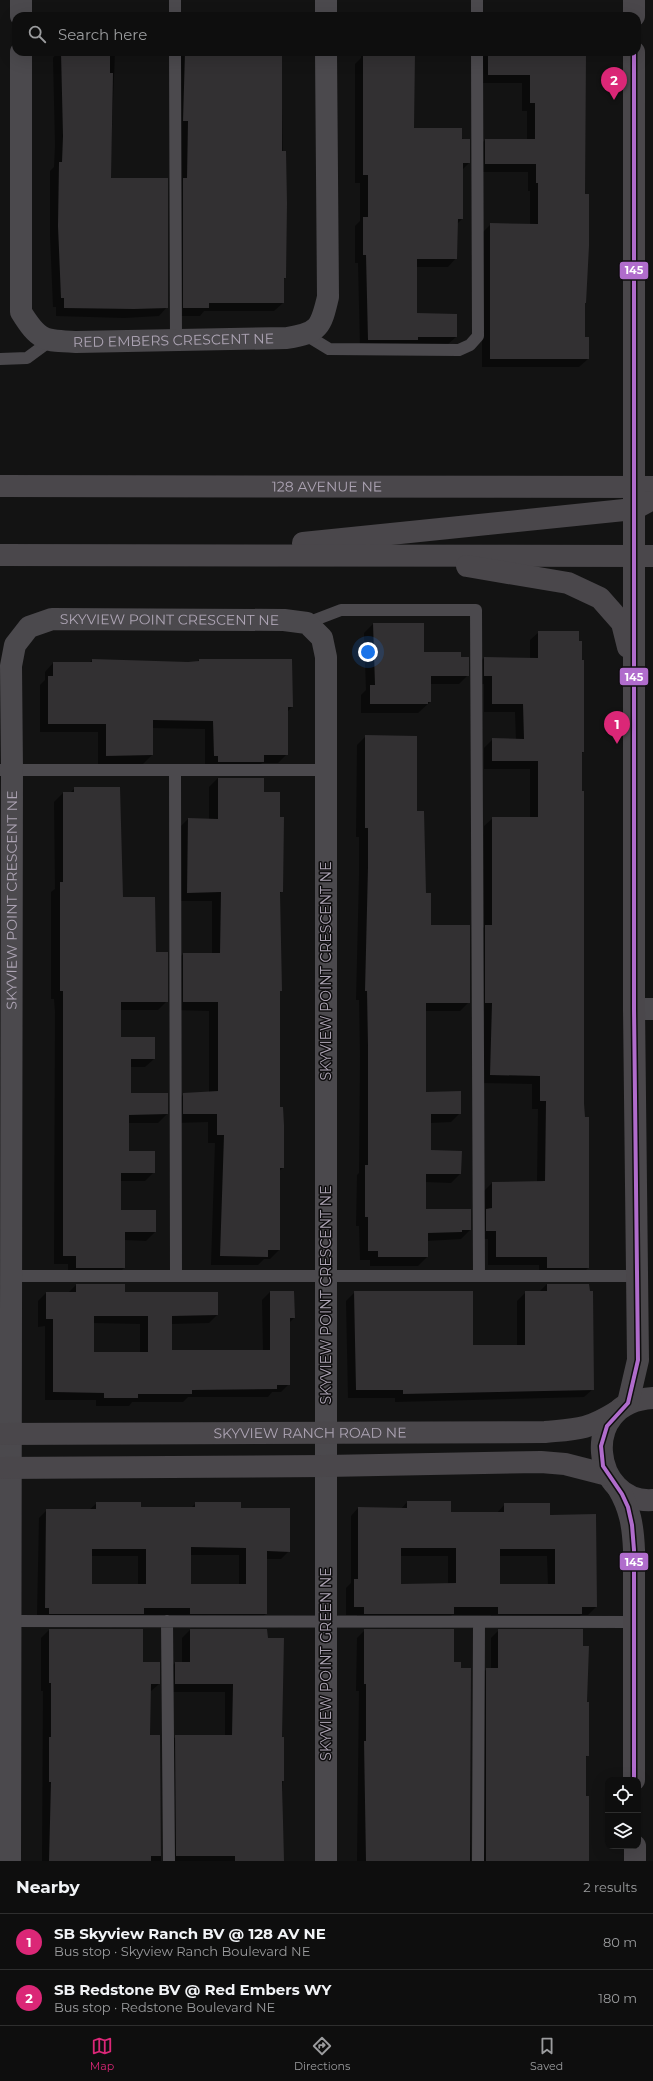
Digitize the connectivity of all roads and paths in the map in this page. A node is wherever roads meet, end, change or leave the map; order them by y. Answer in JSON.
{"nodes":[{"id":1,"x":21,"y":0,"type":"edge"},
{"id":2,"x":175,"y":0,"type":"edge"},
{"id":3,"x":326,"y":0,"type":"edge"},
{"id":4,"x":478,"y":0,"type":"edge"},
{"id":5,"x":634,"y":0,"type":"edge"},
{"id":6,"x":21,"y":12,"type":"edge"},
{"id":7,"x":175,"y":12,"type":"edge"},
{"id":8,"x":326,"y":12,"type":"edge"},
{"id":9,"x":478,"y":12,"type":"edge"},
{"id":10,"x":634,"y":12,"type":"edge"},
{"id":11,"x":21,"y":56,"type":"edge"},
{"id":12,"x":175,"y":56,"type":"edge"},
{"id":13,"x":326,"y":56,"type":"edge"},
{"id":14,"x":478,"y":56,"type":"edge"},
{"id":15,"x":634,"y":56,"type":"edge"},
{"id":16,"x":306,"y":335,"type":"junction"},
{"id":17,"x":50,"y":341,"type":"junction"},
{"id":18,"x":176,"y":341,"type":"junction"},
{"id":19,"x":0,"y":359,"type":"edge"},
{"id":20,"x":0,"y":486,"type":"edge"},
{"id":21,"x":644,"y":487,"type":"edge"},
{"id":22,"x":653,"y":498,"type":"edge"},
{"id":23,"x":634,"y":509,"type":"junction"},
{"id":24,"x":653,"y":546,"type":"edge"},
{"id":25,"x":0,"y":555,"type":"edge"},
{"id":26,"x":203,"y":555,"type":"junction"},
{"id":27,"x":407,"y":555,"type":"junction"},
{"id":28,"x":644,"y":556,"type":"edge"},
{"id":29,"x":307,"y":623,"type":"junction"},
{"id":30,"x":634,"y":669,"type":"junction"},
{"id":31,"x":6,"y":770,"type":"edge"},
{"id":32,"x":175,"y":770,"type":"junction"},
{"id":33,"x":326,"y":770,"type":"junction"},
{"id":34,"x":644,"y":1009,"type":"edge"},
{"id":35,"x":11,"y":1276,"type":"junction"},
{"id":36,"x":176,"y":1276,"type":"junction"},
{"id":37,"x":326,"y":1276,"type":"junction"},
{"id":38,"x":479,"y":1276,"type":"junction"},
{"id":39,"x":636,"y":1276,"type":"junction"},
{"id":40,"x":653,"y":1398,"type":"edge"},
{"id":41,"x":622,"y":1408,"type":"junction"},
{"id":42,"x":326,"y":1432,"type":"junction"},
{"id":43,"x":6,"y":1434,"type":"edge"},
{"id":44,"x":326,"y":1466,"type":"junction"},
{"id":45,"x":6,"y":1468,"type":"edge"},
{"id":46,"x":613,"y":1481,"type":"junction"},
{"id":47,"x":653,"y":1500,"type":"edge"},
{"id":48,"x":10,"y":1621,"type":"junction"},
{"id":49,"x":167,"y":1621,"type":"junction"},
{"id":50,"x":326,"y":1622,"type":"junction"},
{"id":51,"x":479,"y":1622,"type":"junction"},
{"id":52,"x":634,"y":1622,"type":"junction"},
{"id":53,"x":634,"y":1777,"type":"edge"},
{"id":54,"x":635,"y":1849,"type":"edge"},
{"id":55,"x":10,"y":1861,"type":"edge"},
{"id":56,"x":170,"y":1861,"type":"edge"},
{"id":57,"x":326,"y":1861,"type":"edge"},
{"id":58,"x":478,"y":1861,"type":"edge"},
{"id":59,"x":635,"y":1861,"type":"edge"}],
"edges":[{"from":1,"to":6,"type":"street"},
{"from":2,"to":7,"type":"lane"},
{"from":3,"to":8,"type":"street"},
{"from":4,"to":9,"type":"lane"},
{"from":5,"to":10,"type":"street"},
{"from":11,"to":17,"type":"street"},
{"from":12,"to":18,"type":"lane"},
{"from":13,"to":16,"type":"street"},
{"from":14,"to":16,"type":"lane"},
{"from":15,"to":21,"type":"street"},
{"from":16,"to":18,"type":"street","name":"RED EMBERS CRESCENT NE"},
{"from":17,"to":18,"type":"street","name":"RED EMBERS CRESCENT NE"},
{"from":17,"to":19,"type":"lane"},
{"from":20,"to":21,"type":"street","name":"128 AVENUE NE"},
{"from":21,"to":23,"type":"street"},
{"from":22,"to":23,"type":"street"},
{"from":23,"to":26,"type":"street"},
{"from":23,"to":28,"type":"street"},
{"from":24,"to":28,"type":"street"},
{"from":25,"to":26,"type":"street"},
{"from":26,"to":27,"type":"street"},
{"from":27,"to":28,"type":"street"},
{"from":27,"to":30,"type":"street"},
{"from":28,"to":30,"type":"street"},
{"from":29,"to":31,"type":"street","name":"SKYVIEW POINT CRESCENT NE"},
{"from":29,"to":33,"type":"street","name":"SKYVIEW POINT CRESCENT NE"},
{"from":29,"to":38,"type":"lane"},
{"from":30,"to":34,"type":"street"},
{"from":31,"to":32,"type":"lane"},
{"from":31,"to":35,"type":"street","name":"SKYVIEW POINT CRESCENT NE"},
{"from":32,"to":33,"type":"lane"},
{"from":32,"to":36,"type":"lane"},
{"from":33,"to":37,"type":"street","name":"SKYVIEW POINT CRESCENT NE"},
{"from":34,"to":39,"type":"street"},
{"from":35,"to":36,"type":"lane"},
{"from":35,"to":43,"type":"street","name":"SKYVIEW POINT CRESCENT NE"},
{"from":36,"to":37,"type":"lane"},
{"from":37,"to":38,"type":"lane"},
{"from":37,"to":42,"type":"street","name":"SKYVIEW POINT CRESCENT NE"},
{"from":38,"to":39,"type":"lane"},
{"from":39,"to":41,"type":"street"},
{"from":40,"to":41,"type":"street","name":"SKYVIEW RANCH ROAD NE"},
{"from":41,"to":42,"type":"street","name":"SKYVIEW RANCH ROAD NE"},
{"from":41,"to":46,"type":"street"},
{"from":42,"to":43,"type":"street","name":"SKYVIEW RANCH ROAD NE"},
{"from":42,"to":44,"type":"street","name":"SKYVIEW POINT CRESCENT NE"},
{"from":43,"to":45,"type":"street","name":"SKYVIEW POINT CRESCENT NE"},
{"from":44,"to":45,"type":"street"},
{"from":44,"to":46,"type":"street"},
{"from":44,"to":50,"type":"street","name":"SKYVIEW POINT GREEN NE"},
{"from":45,"to":48,"type":"street","name":"SKYVIEW POINT CRESCENT NE"},
{"from":46,"to":47,"type":"street"},
{"from":46,"to":52,"type":"street"},
{"from":48,"to":49,"type":"lane"},
{"from":48,"to":55,"type":"street","name":"SKYVIEW POINT CRESCENT NE"},
{"from":49,"to":50,"type":"lane"},
{"from":49,"to":56,"type":"lane"},
{"from":50,"to":51,"type":"lane"},
{"from":50,"to":57,"type":"street","name":"SKYVIEW POINT GREEN NE"},
{"from":51,"to":52,"type":"lane"},
{"from":51,"to":58,"type":"lane"},
{"from":52,"to":53,"type":"street"},
{"from":54,"to":59,"type":"street"}]}
